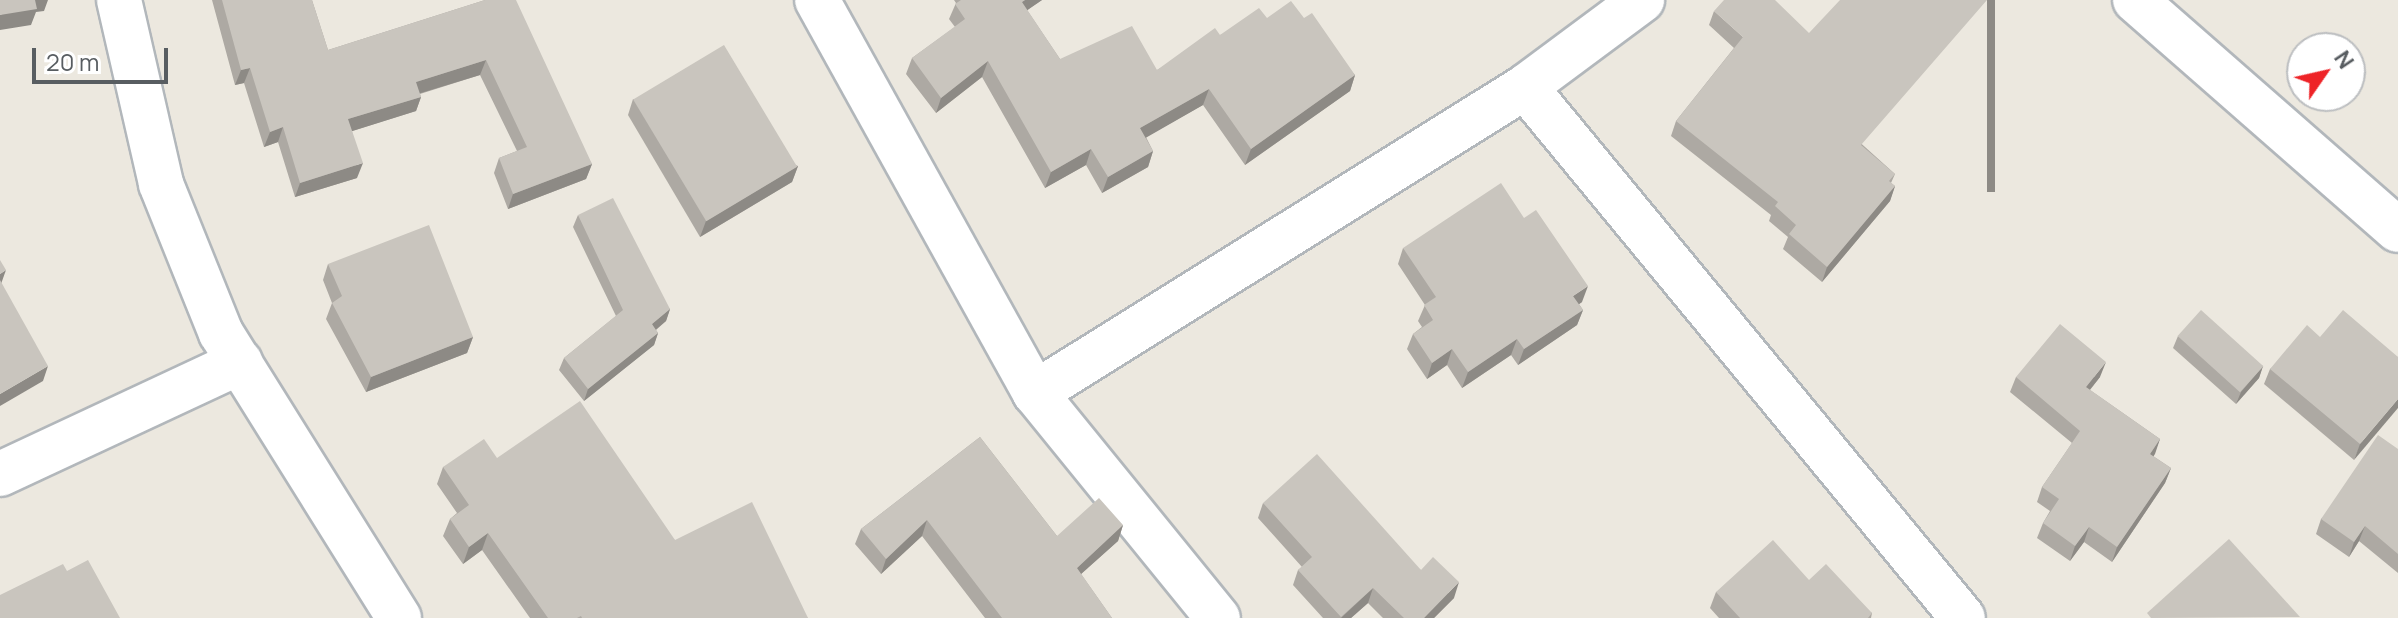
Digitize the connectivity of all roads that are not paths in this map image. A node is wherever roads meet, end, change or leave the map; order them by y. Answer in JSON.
{"nodes":[{"id":1,"x":119,"y":0,"type":"edge"},
{"id":2,"x":817,"y":0,"type":"edge"},
{"id":3,"x":1642,"y":0,"type":"edge"},
{"id":4,"x":2135,"y":0,"type":"edge"},
{"id":5,"x":1525,"y":87,"type":"junction"},
{"id":6,"x":2398,"y":230,"type":"edge"},
{"id":7,"x":240,"y":362,"type":"junction"},
{"id":8,"x":1035,"y":393,"type":"junction"},
{"id":9,"x":0,"y":474,"type":"edge"},
{"id":10,"x":399,"y":618,"type":"edge"},
{"id":11,"x":1218,"y":618,"type":"edge"},
{"id":12,"x":1963,"y":618,"type":"edge"}],
"edges":[{"from":1,"to":7,"type":"street"},
{"from":2,"to":8,"type":"street"},
{"from":3,"to":5,"type":"street"},
{"from":4,"to":6,"type":"street"},
{"from":5,"to":8,"type":"street"},
{"from":5,"to":12,"type":"street"},
{"from":7,"to":9,"type":"street"},
{"from":7,"to":10,"type":"street"},
{"from":8,"to":11,"type":"street"}]}
